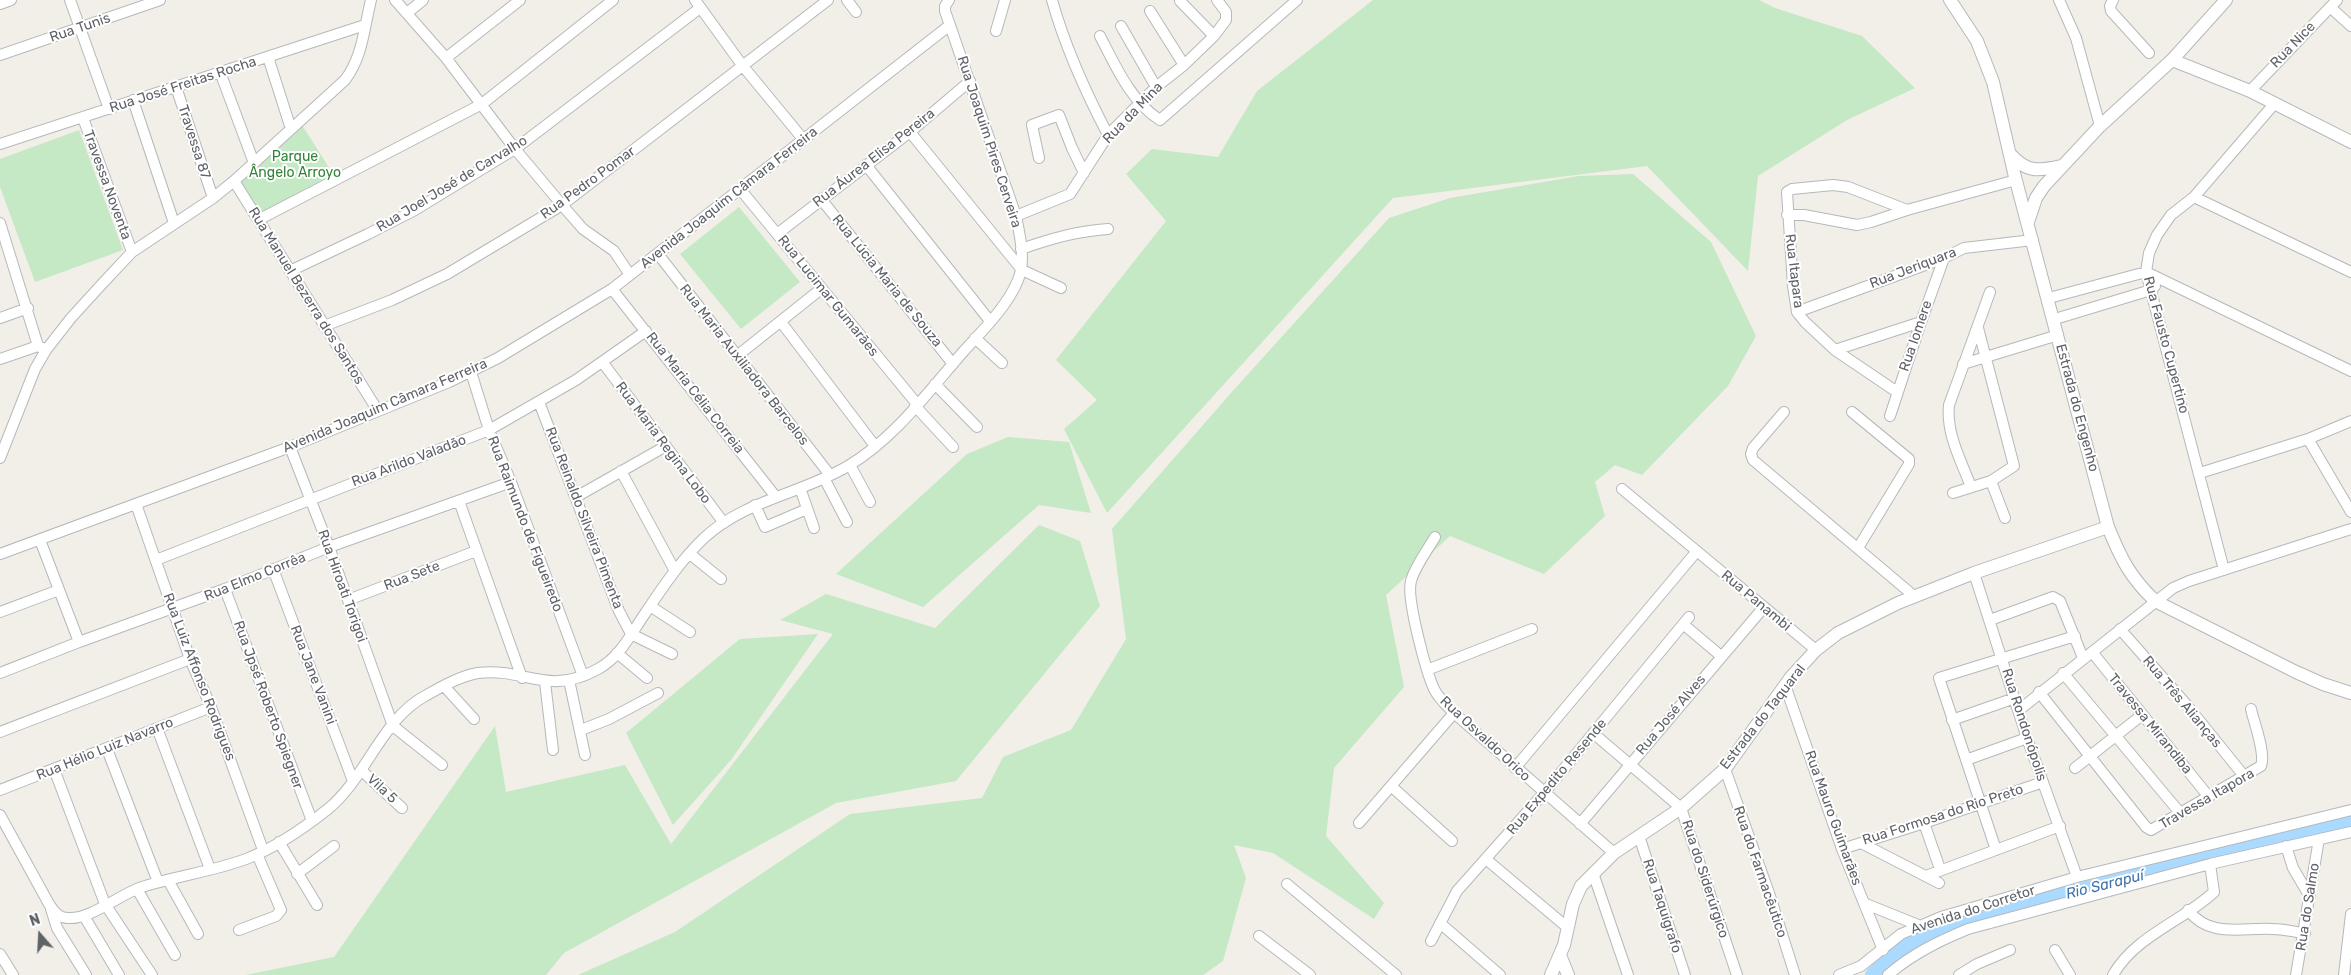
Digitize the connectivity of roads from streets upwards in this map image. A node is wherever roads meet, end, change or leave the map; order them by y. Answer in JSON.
{"nodes":[{"id":1,"x":11,"y":0,"type":"edge"},
{"id":2,"x":70,"y":0,"type":"edge"},
{"id":3,"x":160,"y":0,"type":"edge"},
{"id":4,"x":371,"y":0,"type":"edge"},
{"id":5,"x":395,"y":0,"type":"edge"},
{"id":6,"x":423,"y":0,"type":"edge"},
{"id":7,"x":520,"y":0,"type":"edge"},
{"id":8,"x":612,"y":0,"type":"edge"},
{"id":9,"x":828,"y":0,"type":"edge"},
{"id":10,"x":846,"y":0,"type":"edge"},
{"id":11,"x":949,"y":0,"type":"edge"},
{"id":12,"x":1005,"y":0,"type":"edge"},
{"id":13,"x":1052,"y":0,"type":"edge"},
{"id":14,"x":1297,"y":0,"type":"edge"},
{"id":15,"x":1950,"y":0,"type":"edge"},
{"id":16,"x":2060,"y":0,"type":"edge"},
{"id":17,"x":2113,"y":0,"type":"edge"},
{"id":18,"x":2226,"y":0,"type":"edge"},
{"id":19,"x":1180,"y":1,"type":"edge"},
{"id":20,"x":1223,"y":2,"type":"edge"},
{"id":21,"x":0,"y":4,"type":"edge"},
{"id":22,"x":697,"y":4,"type":"edge"},
{"id":23,"x":2333,"y":4,"type":"edge"},
{"id":24,"x":1150,"y":11,"type":"dead end"},
{"id":25,"x":856,"y":12,"type":"dead end"},
{"id":26,"x":407,"y":13,"type":"junction"},
{"id":27,"x":365,"y":25,"type":"junction"},
{"id":28,"x":950,"y":25,"type":"junction"},
{"id":29,"x":1121,"y":26,"type":"dead end"},
{"id":30,"x":2351,"y":26,"type":"edge"},
{"id":31,"x":80,"y":28,"type":"junction"},
{"id":32,"x":996,"y":31,"type":"dead end"},
{"id":33,"x":1100,"y":36,"type":"dead end"},
{"id":34,"x":1214,"y":36,"type":"junction"},
{"id":35,"x":2149,"y":53,"type":"dead end"},
{"id":36,"x":0,"y":55,"type":"edge"},
{"id":37,"x":268,"y":57,"type":"junction"},
{"id":38,"x":446,"y":58,"type":"junction"},
{"id":39,"x":2172,"y":60,"type":"junction"},
{"id":40,"x":742,"y":64,"type":"junction"},
{"id":41,"x":1184,"y":65,"type":"junction"},
{"id":42,"x":220,"y":72,"type":"junction"},
{"id":43,"x":970,"y":81,"type":"junction"},
{"id":44,"x":176,"y":87,"type":"junction"},
{"id":45,"x":1156,"y":87,"type":"junction"},
{"id":46,"x":2250,"y":91,"type":"junction"},
{"id":47,"x":133,"y":100,"type":"junction"},
{"id":48,"x":1140,"y":102,"type":"junction"},
{"id":49,"x":482,"y":104,"type":"junction"},
{"id":50,"x":2275,"y":104,"type":"junction"},
{"id":51,"x":109,"y":110,"type":"junction"},
{"id":52,"x":82,"y":118,"type":"junction"},
{"id":53,"x":2100,"y":126,"type":"junction"},
{"id":54,"x":291,"y":129,"type":"junction"},
{"id":55,"x":910,"y":132,"type":"junction"},
{"id":56,"x":1108,"y":135,"type":"junction"},
{"id":57,"x":803,"y":139,"type":"junction"},
{"id":58,"x":2351,"y":142,"type":"edge"},
{"id":59,"x":0,"y":144,"type":"edge"},
{"id":60,"x":515,"y":150,"type":"junction"},
{"id":61,"x":2009,"y":152,"type":"junction"},
{"id":62,"x":1039,"y":158,"type":"dead end"},
{"id":63,"x":254,"y":162,"type":"junction"},
{"id":64,"x":866,"y":165,"type":"junction"},
{"id":65,"x":2062,"y":166,"type":"junction"},
{"id":66,"x":2038,"y":171,"type":"junction"},
{"id":67,"x":1084,"y":173,"type":"junction"},
{"id":68,"x":2016,"y":178,"type":"junction"},
{"id":69,"x":234,"y":181,"type":"junction"},
{"id":70,"x":740,"y":189,"type":"junction"},
{"id":71,"x":2194,"y":197,"type":"junction"},
{"id":72,"x":213,"y":198,"type":"junction"},
{"id":73,"x":821,"y":199,"type":"junction"},
{"id":74,"x":562,"y":206,"type":"junction"},
{"id":75,"x":1907,"y":210,"type":"junction"},
{"id":76,"x":1787,"y":215,"type":"junction"},
{"id":77,"x":1016,"y":216,"type":"junction"},
{"id":78,"x":258,"y":220,"type":"junction"},
{"id":79,"x":2028,"y":222,"type":"junction"},
{"id":80,"x":0,"y":223,"type":"edge"},
{"id":81,"x":174,"y":223,"type":"junction"},
{"id":82,"x":1108,"y":229,"type":"dead end"},
{"id":83,"x":777,"y":234,"type":"junction"},
{"id":84,"x":2033,"y":240,"type":"junction"},
{"id":85,"x":1021,"y":249,"type":"junction"},
{"id":86,"x":132,"y":252,"type":"junction"},
{"id":87,"x":658,"y":254,"type":"junction"},
{"id":88,"x":1944,"y":258,"type":"junction"},
{"id":89,"x":1022,"y":270,"type":"junction"},
{"id":90,"x":290,"y":271,"type":"junction"},
{"id":91,"x":2146,"y":272,"type":"junction"},
{"id":92,"x":2351,"y":272,"type":"edge"},
{"id":93,"x":630,"y":275,"type":"junction"},
{"id":94,"x":2163,"y":278,"type":"junction"},
{"id":95,"x":1061,"y":288,"type":"dead end"},
{"id":96,"x":821,"y":289,"type":"junction"},
{"id":97,"x":612,"y":290,"type":"junction"},
{"id":98,"x":2151,"y":290,"type":"junction"},
{"id":99,"x":1990,"y":292,"type":"dead end"},
{"id":100,"x":2049,"y":298,"type":"junction"},
{"id":101,"x":28,"y":308,"type":"junction"},
{"id":102,"x":1798,"y":312,"type":"junction"},
{"id":103,"x":0,"y":318,"type":"edge"},
{"id":104,"x":2055,"y":319,"type":"junction"},
{"id":105,"x":990,"y":321,"type":"junction"},
{"id":106,"x":781,"y":322,"type":"junction"},
{"id":107,"x":1920,"y":322,"type":"junction"},
{"id":108,"x":324,"y":326,"type":"junction"},
{"id":109,"x":1978,"y":328,"type":"junction"},
{"id":110,"x":646,"y":331,"type":"junction"},
{"id":111,"x":2058,"y":335,"type":"junction"},
{"id":112,"x":975,"y":338,"type":"junction"},
{"id":113,"x":42,"y":348,"type":"junction"},
{"id":114,"x":1835,"y":350,"type":"junction"},
{"id":115,"x":737,"y":356,"type":"junction"},
{"id":116,"x":1985,"y":356,"type":"junction"},
{"id":117,"x":0,"y":359,"type":"edge"},
{"id":118,"x":603,"y":363,"type":"junction"},
{"id":119,"x":1002,"y":363,"type":"dead end"},
{"id":120,"x":953,"y":364,"type":"junction"},
{"id":121,"x":1963,"y":364,"type":"junction"},
{"id":122,"x":2351,"y":371,"type":"edge"},
{"id":123,"x":470,"y":372,"type":"junction"},
{"id":124,"x":935,"y":384,"type":"junction"},
{"id":125,"x":1897,"y":392,"type":"junction"},
{"id":126,"x":539,"y":402,"type":"junction"},
{"id":127,"x":916,"y":405,"type":"junction"},
{"id":128,"x":378,"y":411,"type":"junction"},
{"id":129,"x":1784,"y":412,"type":"dead end"},
{"id":130,"x":1852,"y":412,"type":"dead end"},
{"id":131,"x":1890,"y":416,"type":"dead end"},
{"id":132,"x":2351,"y":421,"type":"edge"},
{"id":133,"x":977,"y":427,"type":"dead end"},
{"id":134,"x":489,"y":430,"type":"junction"},
{"id":135,"x":2308,"y":439,"type":"junction"},
{"id":136,"x":666,"y":446,"type":"junction"},
{"id":137,"x":875,"y":446,"type":"junction"},
{"id":138,"x":290,"y":447,"type":"junction"},
{"id":139,"x":953,"y":447,"type":"dead end"},
{"id":140,"x":0,"y":458,"type":"edge"},
{"id":141,"x":850,"y":465,"type":"junction"},
{"id":142,"x":621,"y":471,"type":"junction"},
{"id":143,"x":2200,"y":473,"type":"junction"},
{"id":144,"x":827,"y":476,"type":"junction"},
{"id":145,"x":1991,"y":480,"type":"junction"},
{"id":146,"x":511,"y":482,"type":"junction"},
{"id":147,"x":1971,"y":487,"type":"junction"},
{"id":148,"x":800,"y":488,"type":"junction"},
{"id":149,"x":1622,"y":489,"type":"dead end"},
{"id":150,"x":1953,"y":493,"type":"dead end"},
{"id":151,"x":576,"y":497,"type":"junction"},
{"id":152,"x":776,"y":497,"type":"junction"},
{"id":153,"x":309,"y":500,"type":"junction"},
{"id":154,"x":459,"y":501,"type":"junction"},
{"id":155,"x":870,"y":502,"type":"dead end"},
{"id":156,"x":136,"y":504,"type":"junction"},
{"id":157,"x":755,"y":505,"type":"junction"},
{"id":158,"x":806,"y":509,"type":"junction"},
{"id":159,"x":2351,"y":512,"type":"edge"},
{"id":160,"x":2005,"y":518,"type":"dead end"},
{"id":161,"x":847,"y":522,"type":"dead end"},
{"id":162,"x":724,"y":523,"type":"junction"},
{"id":163,"x":2108,"y":527,"type":"junction"},
{"id":164,"x":814,"y":528,"type":"dead end"},
{"id":165,"x":2351,"y":529,"type":"edge"},
{"id":166,"x":1435,"y":537,"type":"dead end"},
{"id":167,"x":40,"y":540,"type":"junction"},
{"id":168,"x":328,"y":547,"type":"junction"},
{"id":169,"x":1858,"y":548,"type":"junction"},
{"id":170,"x":476,"y":551,"type":"junction"},
{"id":171,"x":1697,"y":551,"type":"junction"},
{"id":172,"x":0,"y":554,"type":"edge"},
{"id":173,"x":690,"y":554,"type":"junction"},
{"id":174,"x":156,"y":560,"type":"junction"},
{"id":175,"x":274,"y":569,"type":"junction"},
{"id":176,"x":2224,"y":570,"type":"junction"},
{"id":177,"x":676,"y":571,"type":"junction"},
{"id":178,"x":1974,"y":572,"type":"junction"},
{"id":179,"x":721,"y":579,"type":"dead end"},
{"id":180,"x":226,"y":589,"type":"junction"},
{"id":181,"x":59,"y":590,"type":"junction"},
{"id":182,"x":1914,"y":596,"type":"junction"},
{"id":183,"x":348,"y":600,"type":"junction"},
{"id":184,"x":2155,"y":601,"type":"junction"},
{"id":185,"x":650,"y":606,"type":"junction"},
{"id":186,"x":1764,"y":607,"type":"junction"},
{"id":187,"x":172,"y":609,"type":"junction"},
{"id":188,"x":0,"y":612,"type":"edge"},
{"id":189,"x":1990,"y":620,"type":"junction"},
{"id":190,"x":1532,"y":629,"type":"dead end"},
{"id":191,"x":2120,"y":629,"type":"junction"},
{"id":192,"x":690,"y":632,"type":"dead end"},
{"id":193,"x":631,"y":634,"type":"junction"},
{"id":194,"x":2074,"y":636,"type":"junction"},
{"id":195,"x":79,"y":642,"type":"junction"},
{"id":196,"x":1816,"y":650,"type":"junction"},
{"id":197,"x":617,"y":653,"type":"junction"},
{"id":198,"x":672,"y":654,"type":"dead end"},
{"id":199,"x":2087,"y":655,"type":"junction"},
{"id":200,"x":1721,"y":656,"type":"junction"},
{"id":201,"x":2002,"y":658,"type":"junction"},
{"id":202,"x":190,"y":659,"type":"junction"},
{"id":203,"x":1428,"y":670,"type":"junction"},
{"id":204,"x":0,"y":673,"type":"edge"},
{"id":205,"x":2063,"y":673,"type":"junction"},
{"id":206,"x":583,"y":676,"type":"junction"},
{"id":207,"x":522,"y":678,"type":"junction"},
{"id":208,"x":647,"y":678,"type":"dead end"},
{"id":209,"x":568,"y":680,"type":"junction"},
{"id":210,"x":545,"y":682,"type":"junction"},
{"id":211,"x":1785,"y":685,"type":"junction"},
{"id":212,"x":444,"y":686,"type":"junction"},
{"id":213,"x":2039,"y":692,"type":"junction"},
{"id":214,"x":658,"y":693,"type":"dead end"},
{"id":215,"x":2351,"y":693,"type":"edge"},
{"id":216,"x":2014,"y":698,"type":"junction"},
{"id":217,"x":211,"y":707,"type":"junction"},
{"id":218,"x":2251,"y":709,"type":"dead end"},
{"id":219,"x":2019,"y":710,"type":"junction"},
{"id":220,"x":1454,"y":713,"type":"junction"},
{"id":221,"x":2142,"y":715,"type":"junction"},
{"id":222,"x":474,"y":719,"type":"dead end"},
{"id":223,"x":1952,"y":720,"type":"junction"},
{"id":224,"x":393,"y":726,"type":"junction"},
{"id":225,"x":157,"y":728,"type":"junction"},
{"id":226,"x":580,"y":730,"type":"junction"},
{"id":227,"x":0,"y":732,"type":"edge"},
{"id":228,"x":1593,"y":733,"type":"junction"},
{"id":229,"x":2116,"y":736,"type":"junction"},
{"id":230,"x":2028,"y":738,"type":"junction"},
{"id":231,"x":108,"y":749,"type":"junction"},
{"id":232,"x":553,"y":750,"type":"dead end"},
{"id":233,"x":585,"y":755,"type":"dead end"},
{"id":234,"x":2090,"y":756,"type":"junction"},
{"id":235,"x":1966,"y":760,"type":"junction"},
{"id":236,"x":1631,"y":764,"type":"junction"},
{"id":237,"x":442,"y":765,"type":"dead end"},
{"id":238,"x":1515,"y":768,"type":"junction"},
{"id":239,"x":1724,"y":768,"type":"junction"},
{"id":240,"x":2075,"y":768,"type":"dead end"},
{"id":241,"x":54,"y":769,"type":"junction"},
{"id":242,"x":362,"y":770,"type":"junction"},
{"id":243,"x":2244,"y":776,"type":"junction"},
{"id":244,"x":353,"y":781,"type":"junction"},
{"id":245,"x":2043,"y":782,"type":"junction"},
{"id":246,"x":1391,"y":786,"type":"junction"},
{"id":247,"x":0,"y":790,"type":"edge"},
{"id":248,"x":1544,"y":793,"type":"junction"},
{"id":249,"x":2209,"y":797,"type":"junction"},
{"id":250,"x":1981,"y":803,"type":"junction"},
{"id":251,"x":402,"y":808,"type":"dead end"},
{"id":252,"x":1681,"y":808,"type":"junction"},
{"id":253,"x":2351,"y":810,"type":"edge"},
{"id":254,"x":0,"y":814,"type":"edge"},
{"id":255,"x":2181,"y":814,"type":"junction"},
{"id":256,"x":312,"y":821,"type":"junction"},
{"id":257,"x":1359,"y":823,"type":"dead end"},
{"id":258,"x":1924,"y":823,"type":"junction"},
{"id":259,"x":1580,"y":824,"type":"junction"},
{"id":260,"x":2060,"y":826,"type":"junction"},
{"id":261,"x":2351,"y":832,"type":"edge"},
{"id":262,"x":1639,"y":836,"type":"junction"},
{"id":263,"x":2319,"y":839,"type":"junction"},
{"id":264,"x":1452,"y":841,"type":"dead end"},
{"id":265,"x":279,"y":842,"type":"junction"},
{"id":266,"x":1861,"y":843,"type":"junction"},
{"id":267,"x":334,"y":846,"type":"dead end"},
{"id":268,"x":2286,"y":846,"type":"junction"},
{"id":269,"x":1842,"y":849,"type":"junction"},
{"id":270,"x":1996,"y":850,"type":"junction"},
{"id":271,"x":260,"y":852,"type":"junction"},
{"id":272,"x":1614,"y":853,"type":"junction"},
{"id":273,"x":1487,"y":860,"type":"junction"},
{"id":274,"x":2210,"y":864,"type":"junction"},
{"id":275,"x":210,"y":869,"type":"junction"},
{"id":276,"x":1940,"y":869,"type":"junction"},
{"id":277,"x":1593,"y":873,"type":"junction"},
{"id":278,"x":297,"y":874,"type":"junction"},
{"id":279,"x":1926,"y":876,"type":"junction"},
{"id":280,"x":2076,"y":877,"type":"junction"},
{"id":281,"x":163,"y":881,"type":"junction"},
{"id":282,"x":1939,"y":883,"type":"dead end"},
{"id":283,"x":1287,"y":884,"type":"dead end"},
{"id":284,"x":136,"y":889,"type":"junction"},
{"id":285,"x":2310,"y":897,"type":"junction"},
{"id":286,"x":48,"y":904,"type":"junction"},
{"id":287,"x":105,"y":904,"type":"junction"},
{"id":288,"x":1866,"y":904,"type":"junction"},
{"id":289,"x":317,"y":905,"type":"dead end"},
{"id":290,"x":2188,"y":910,"type":"junction"},
{"id":291,"x":2351,"y":914,"type":"edge"},
{"id":292,"x":84,"y":916,"type":"junction"},
{"id":293,"x":1440,"y":922,"type":"junction"},
{"id":294,"x":1918,"y":925,"type":"junction"},
{"id":295,"x":1568,"y":928,"type":"junction"},
{"id":296,"x":239,"y":930,"type":"dead end"},
{"id":297,"x":2305,"y":933,"type":"junction"},
{"id":298,"x":198,"y":934,"type":"dead end"},
{"id":299,"x":1259,"y":936,"type":"dead end"},
{"id":300,"x":1431,"y":941,"type":"dead end"},
{"id":301,"x":1883,"y":950,"type":"junction"},
{"id":302,"x":2010,"y":950,"type":"dead end"},
{"id":303,"x":2054,"y":950,"type":"dead end"},
{"id":304,"x":0,"y":954,"type":"edge"},
{"id":305,"x":1560,"y":954,"type":"junction"},
{"id":306,"x":175,"y":955,"type":"dead end"},
{"id":307,"x":13,"y":975,"type":"edge"},
{"id":308,"x":86,"y":975,"type":"edge"},
{"id":309,"x":118,"y":975,"type":"edge"},
{"id":310,"x":152,"y":975,"type":"edge"},
{"id":311,"x":1310,"y":975,"type":"edge"},
{"id":312,"x":1396,"y":975,"type":"edge"},
{"id":313,"x":1500,"y":975,"type":"edge"},
{"id":314,"x":1551,"y":975,"type":"edge"},
{"id":315,"x":1568,"y":975,"type":"edge"},
{"id":316,"x":1628,"y":975,"type":"edge"},
{"id":317,"x":1685,"y":975,"type":"edge"},
{"id":318,"x":1737,"y":975,"type":"edge"},
{"id":319,"x":1795,"y":975,"type":"edge"},
{"id":320,"x":1839,"y":975,"type":"edge"},
{"id":321,"x":1888,"y":975,"type":"edge"},
{"id":322,"x":1959,"y":975,"type":"edge"},
{"id":323,"x":2070,"y":975,"type":"edge"},
{"id":324,"x":2113,"y":975,"type":"edge"},
{"id":325,"x":2296,"y":975,"type":"edge"},
{"id":326,"x":2344,"y":975,"type":"edge"}],
"edges":[{"from":1,"to":21,"type":"street"},
{"from":2,"to":31,"type":"street"},
{"from":3,"to":31,"type":"street","name":"Rua Tunis"},
{"from":4,"to":27,"type":"street"},
{"from":5,"to":26,"type":"street"},
{"from":6,"to":26,"type":"street"},
{"from":7,"to":38,"type":"street"},
{"from":8,"to":49,"type":"street"},
{"from":9,"to":40,"type":"street","name":"Rua Pedro Pomar"},
{"from":10,"to":25,"type":"street"},
{"from":11,"to":28,"type":"street"},
{"from":12,"to":32,"type":"street"},
{"from":13,"to":56,"type":"street"},
{"from":14,"to":48,"type":"street"},
{"from":15,"to":61,"type":"street","name":"Estrada do Engenho"},
{"from":16,"to":53,"type":"street"},
{"from":17,"to":35,"type":"street"},
{"from":18,"to":39,"type":"street"},
{"from":19,"to":34,"type":"street"},
{"from":20,"to":34,"type":"street","name":"Rua da Mina"},
{"from":22,"to":40,"type":"street"},
{"from":22,"to":60,"type":"street","name":"Rua Joel José de Carvalho"},
{"from":23,"to":30,"type":"street"},
{"from":23,"to":46,"type":"street","name":"Rua Nice"},
{"from":24,"to":41,"type":"street"},
{"from":26,"to":38,"type":"street"},
{"from":27,"to":37,"type":"street","name":"Rua José Freitas Rocha"},
{"from":27,"to":54,"type":"street"},
{"from":28,"to":43,"type":"street","name":"Rua Joaquim Pires Cerveira"},
{"from":28,"to":57,"type":"street","name":"Avenida Joaquim Câmara Ferreira"},
{"from":29,"to":45,"type":"street"},
{"from":31,"to":36,"type":"street","name":"Rua Tunis"},
{"from":31,"to":51,"type":"street"},
{"from":33,"to":48,"type":"street"},
{"from":34,"to":41,"type":"street","name":"Rua da Mina"},
{"from":37,"to":42,"type":"street","name":"Rua José Freitas Rocha"},
{"from":37,"to":54,"type":"street"},
{"from":38,"to":49,"type":"street"},
{"from":39,"to":46,"type":"street"},
{"from":39,"to":53,"type":"street"},
{"from":40,"to":57,"type":"street"},
{"from":40,"to":74,"type":"street","name":"Rua Pedro Pomar"},
{"from":41,"to":45,"type":"street","name":"Rua da Mina"},
{"from":42,"to":44,"type":"street","name":"Rua José Freitas Rocha"},
{"from":42,"to":63,"type":"street"},
{"from":43,"to":55,"type":"street","name":"Rua Áurea Elisa Pereira"},
{"from":43,"to":77,"type":"street","name":"Rua Joaquim Pires Cerveira"},
{"from":44,"to":47,"type":"street","name":"Rua José Freitas Rocha"},
{"from":44,"to":72,"type":"street","name":"Travessa 87"},
{"from":45,"to":48,"type":"street","name":"Rua da Mina"},
{"from":46,"to":50,"type":"street"},
{"from":47,"to":51,"type":"street","name":"Rua José Freitas Rocha"},
{"from":47,"to":81,"type":"street"},
{"from":48,"to":56,"type":"street","name":"Rua da Mina"},
{"from":49,"to":60,"type":"street"},
{"from":49,"to":78,"type":"street"},
{"from":50,"to":58,"type":"street"},
{"from":50,"to":71,"type":"street","name":"Rua Fausto Cupertino"},
{"from":51,"to":52,"type":"street","name":"Rua José Freitas Rocha"},
{"from":52,"to":59,"type":"street","name":"Rua José Freitas Rocha"},
{"from":52,"to":86,"type":"street","name":"Travessa Noventa"},
{"from":53,"to":65,"type":"street"},
{"from":54,"to":63,"type":"street"},
{"from":55,"to":64,"type":"street","name":"Rua Áurea Elisa Pereira"},
{"from":55,"to":89,"type":"street"},
{"from":56,"to":67,"type":"street","name":"Rua da Mina"},
{"from":57,"to":70,"type":"street","name":"Avenida Joaquim Câmara Ferreira"},
{"from":60,"to":74,"type":"street"},
{"from":60,"to":90,"type":"street","name":"Rua Joel José de Carvalho"},
{"from":61,"to":66,"type":"street"},
{"from":61,"to":68,"type":"street","name":"Estrada do Engenho"},
{"from":62,"to":67,"type":"street"},
{"from":63,"to":69,"type":"street"},
{"from":64,"to":73,"type":"street","name":"Rua Áurea Elisa Pereira"},
{"from":64,"to":105,"type":"street"},
{"from":65,"to":66,"type":"street"},
{"from":65,"to":79,"type":"street"},
{"from":66,"to":68,"type":"street"},
{"from":67,"to":77,"type":"street","name":"Rua da Mina"},
{"from":68,"to":75,"type":"street"},
{"from":68,"to":79,"type":"street","name":"Estrada do Engenho"},
{"from":69,"to":72,"type":"street"},
{"from":69,"to":78,"type":"street","name":"Rua Manuel Bezerra dos Santos"},
{"from":70,"to":83,"type":"street","name":"Rua Lucimar Gumarães"},
{"from":70,"to":87,"type":"street","name":"Avenida Joaquim Câmara Ferreira"},
{"from":71,"to":91,"type":"street","name":"Rua Fausto Cupertino"},
{"from":71,"to":92,"type":"street"},
{"from":72,"to":81,"type":"street"},
{"from":73,"to":83,"type":"street","name":"Rua Áurea Elisa Pereira"},
{"from":73,"to":120,"type":"street","name":"Rua Lúcia Maria de Souza"},
{"from":74,"to":93,"type":"street"},
{"from":74,"to":108,"type":"street","name":"Rua Pedro Pomar"},
{"from":75,"to":76,"type":"street"},
{"from":75,"to":76,"type":"street","name":"Rua Itapara"},
{"from":76,"to":102,"type":"street","name":"Rua Itapara"},
{"from":77,"to":85,"type":"street","name":"Rua Joaquim Pires Cerveira"},
{"from":78,"to":90,"type":"street","name":"Rua Manuel Bezerra dos Santos"},
{"from":79,"to":84,"type":"street","name":"Estrada do Engenho"},
{"from":80,"to":101,"type":"street"},
{"from":81,"to":86,"type":"street"},
{"from":82,"to":85,"type":"street"},
{"from":83,"to":96,"type":"street","name":"Rua Lucimar Gumarães"},
{"from":84,"to":88,"type":"street","name":"Rua Jeriquara"},
{"from":84,"to":100,"type":"street","name":"Estrada do Engenho"},
{"from":85,"to":89,"type":"street","name":"Rua Joaquim Pires Cerveira"},
{"from":86,"to":113,"type":"street"},
{"from":87,"to":93,"type":"street","name":"Avenida Joaquim Câmara Ferreira"},
{"from":87,"to":115,"type":"street","name":"Rua Maria Auxiliadora Barcelos"},
{"from":88,"to":102,"type":"street","name":"Rua Jeriquara"},
{"from":88,"to":107,"type":"street","name":"Rua Iomere"},
{"from":89,"to":95,"type":"street"},
{"from":89,"to":105,"type":"street","name":"Rua Joaquim Pires Cerveira"},
{"from":90,"to":108,"type":"street","name":"Rua Manuel Bezerra dos Santos"},
{"from":91,"to":94,"type":"street"},
{"from":91,"to":98,"type":"street","name":"Rua Fausto Cupertino"},
{"from":91,"to":100,"type":"street"},
{"from":93,"to":97,"type":"street","name":"Avenida Joaquim Câmara Ferreira"},
{"from":94,"to":98,"type":"street"},
{"from":94,"to":122,"type":"street"},
{"from":96,"to":106,"type":"street"},
{"from":96,"to":127,"type":"street","name":"Rua Lucimar Gumarães"},
{"from":97,"to":110,"type":"street","name":"Rua Maria Célia Correia"},
{"from":97,"to":123,"type":"street","name":"Avenida Joaquim Câmara Ferreira"},
{"from":98,"to":104,"type":"street"},
{"from":98,"to":143,"type":"street","name":"Rua Fausto Cupertino"},
{"from":99,"to":109,"type":"street"},
{"from":100,"to":104,"type":"street","name":"Estrada do Engenho"},
{"from":101,"to":103,"type":"street"},
{"from":101,"to":113,"type":"street"},
{"from":102,"to":114,"type":"street","name":"Rua Itapara"},
{"from":104,"to":111,"type":"street","name":"Estrada do Engenho"},
{"from":105,"to":112,"type":"street","name":"Rua Joaquim Pires Cerveira"},
{"from":106,"to":115,"type":"street"},
{"from":106,"to":137,"type":"street"},
{"from":107,"to":114,"type":"street"},
{"from":107,"to":125,"type":"street","name":"Rua Iomere"},
{"from":108,"to":128,"type":"street","name":"Rua Manuel Bezerra dos Santos"},
{"from":109,"to":116,"type":"street"},
{"from":109,"to":121,"type":"street"},
{"from":110,"to":118,"type":"street","name":"Rua Arildo Valadão"},
{"from":110,"to":152,"type":"street","name":"Rua Maria Célia Correia"},
{"from":111,"to":116,"type":"street"},
{"from":111,"to":163,"type":"street","name":"Estrada do Engenho"},
{"from":112,"to":119,"type":"street"},
{"from":112,"to":120,"type":"street","name":"Rua Joaquim Pires Cerveira"},
{"from":113,"to":117,"type":"street"},
{"from":113,"to":140,"type":"street"},
{"from":114,"to":125,"type":"street","name":"Rua Itapara"},
{"from":115,"to":144,"type":"street","name":"Rua Maria Auxiliadora Barcelos"},
{"from":116,"to":121,"type":"street"},
{"from":116,"to":145,"type":"street"},
{"from":118,"to":126,"type":"street","name":"Rua Arildo Valadão"},
{"from":118,"to":136,"type":"street","name":"Rua Maria Regina Lobo"},
{"from":120,"to":124,"type":"street","name":"Rua Joaquim Pires Cerveira"},
{"from":121,"to":147,"type":"street"},
{"from":123,"to":128,"type":"street","name":"Avenida Joaquim Câmara Ferreira"},
{"from":123,"to":134,"type":"street","name":"Rua Raimundo de Figueiredo"},
{"from":124,"to":127,"type":"street","name":"Rua Joaquim Pires Cerveira"},
{"from":124,"to":133,"type":"street"},
{"from":125,"to":131,"type":"street","name":"Rua Iomere"},
{"from":126,"to":134,"type":"street","name":"Rua Arildo Valadão"},
{"from":126,"to":151,"type":"street","name":"Rua Reinaldo Silveira Pimenta"},
{"from":127,"to":137,"type":"street","name":"Rua Joaquim Pires Cerveira"},
{"from":127,"to":139,"type":"street","name":"Rua Lucimar Gumarães"},
{"from":128,"to":138,"type":"street","name":"Avenida Joaquim Câmara Ferreira"},
{"from":129,"to":169,"type":"street"},
{"from":130,"to":169,"type":"street"},
{"from":132,"to":135,"type":"street"},
{"from":134,"to":146,"type":"street","name":"Rua Raimundo de Figueiredo"},
{"from":134,"to":153,"type":"street","name":"Rua Arildo Valadão"},
{"from":135,"to":143,"type":"street"},
{"from":135,"to":159,"type":"street"},
{"from":136,"to":142,"type":"street"},
{"from":136,"to":162,"type":"street","name":"Rua Maria Regina Lobo"},
{"from":137,"to":141,"type":"street","name":"Rua Joaquim Pires Cerveira"},
{"from":138,"to":153,"type":"street","name":"Rua Hiroati Torigoi"},
{"from":138,"to":156,"type":"street","name":"Avenida Joaquim Câmara Ferreira"},
{"from":141,"to":144,"type":"street","name":"Rua Joaquim Pires Cerveira"},
{"from":141,"to":155,"type":"street"},
{"from":142,"to":151,"type":"street"},
{"from":142,"to":177,"type":"street"},
{"from":143,"to":176,"type":"street","name":"Rua Fausto Cupertino"},
{"from":144,"to":148,"type":"street","name":"Rua Joaquim Pires Cerveira"},
{"from":144,"to":161,"type":"street","name":"Rua Maria Auxiliadora Barcelos"},
{"from":145,"to":147,"type":"street"},
{"from":145,"to":160,"type":"street"},
{"from":146,"to":154,"type":"street","name":"Rua Elmo Corrêa"},
{"from":146,"to":206,"type":"street","name":"Rua Raimundo de Figueiredo"},
{"from":147,"to":150,"type":"street"},
{"from":148,"to":152,"type":"street","name":"Rua Joaquim Pires Cerveira"},
{"from":148,"to":158,"type":"street"},
{"from":149,"to":171,"type":"street","name":"Rua Panambi"},
{"from":151,"to":193,"type":"street","name":"Rua Reinaldo Silveira Pimenta"},
{"from":152,"to":157,"type":"street","name":"Rua Joaquim Pires Cerveira"},
{"from":153,"to":168,"type":"street","name":"Rua Hiroati Torigoi"},
{"from":153,"to":174,"type":"street","name":"Rua Arildo Valadão"},
{"from":154,"to":168,"type":"street","name":"Rua Elmo Corrêa"},
{"from":154,"to":170,"type":"street"},
{"from":156,"to":167,"type":"street","name":"Avenida Joaquim Câmara Ferreira"},
{"from":156,"to":174,"type":"street","name":"Rua Luiz Affonso Rodrigues"},
{"from":157,"to":158,"type":"street"},
{"from":157,"to":162,"type":"street","name":"Rua Joaquim Pires Cerveira"},
{"from":158,"to":164,"type":"street"},
{"from":162,"to":173,"type":"street","name":"Rua Joaquim Pires Cerveira"},
{"from":163,"to":178,"type":"street","name":"Estrada do Taquaral"},
{"from":163,"to":184,"type":"street","name":"Estrada do Engenho"},
{"from":165,"to":176,"type":"street"},
{"from":166,"to":203,"type":"street","name":"Rua Osvaldo Orico"},
{"from":167,"to":172,"type":"street","name":"Avenida Joaquim Câmara Ferreira"},
{"from":167,"to":181,"type":"street"},
{"from":168,"to":175,"type":"street","name":"Rua Elmo Corrêa"},
{"from":168,"to":183,"type":"street","name":"Rua Hiroati Torigoi"},
{"from":169,"to":182,"type":"street"},
{"from":170,"to":183,"type":"street","name":"Rua Sete"},
{"from":170,"to":207,"type":"street"},
{"from":171,"to":186,"type":"street","name":"Rua Panambi"},
{"from":171,"to":238,"type":"street"},
{"from":173,"to":177,"type":"street","name":"Rua Joaquim Pires Cerveira"},
{"from":173,"to":179,"type":"street"},
{"from":174,"to":187,"type":"street","name":"Rua Luiz Affonso Rodrigues"},
{"from":175,"to":180,"type":"street","name":"Rua Elmo Corrêa"},
{"from":175,"to":244,"type":"street","name":"Rua Jane Vanini"},
{"from":176,"to":184,"type":"street"},
{"from":177,"to":185,"type":"street","name":"Rua Joaquim Pires Cerveira"},
{"from":178,"to":182,"type":"street","name":"Estrada do Taquaral"},
{"from":178,"to":189,"type":"street","name":"Rua Rondonópolis"},
{"from":180,"to":187,"type":"street","name":"Rua Elmo Corrêa"},
{"from":180,"to":256,"type":"street","name":"Rua Jpsé Roberto Spiegner"},
{"from":181,"to":188,"type":"street"},
{"from":181,"to":195,"type":"street"},
{"from":182,"to":196,"type":"street","name":"Estrada do Taquaral"},
{"from":183,"to":224,"type":"street","name":"Rua Hiroati Torigoi"},
{"from":184,"to":191,"type":"street"},
{"from":184,"to":215,"type":"street","name":"Estrada do Engenho"},
{"from":185,"to":192,"type":"street"},
{"from":185,"to":193,"type":"street","name":"Rua Joaquim Pires Cerveira"},
{"from":186,"to":196,"type":"street","name":"Rua Panambi"},
{"from":186,"to":200,"type":"street","name":"Rua José Alves"},
{"from":187,"to":195,"type":"street","name":"Rua Elmo Corrêa"},
{"from":187,"to":202,"type":"street","name":"Rua Luiz Affonso Rodrigues"},
{"from":189,"to":194,"type":"street","name":"Travessa Mirandiba"},
{"from":189,"to":201,"type":"street","name":"Rua Rondonópolis"},
{"from":190,"to":203,"type":"street"},
{"from":191,"to":199,"type":"street"},
{"from":191,"to":243,"type":"street","name":"Rua Três Alianças"},
{"from":193,"to":197,"type":"street","name":"Rua Joaquim Pires Cerveira"},
{"from":193,"to":198,"type":"street"},
{"from":194,"to":199,"type":"street","name":"Travessa Mirandiba"},
{"from":194,"to":201,"type":"street"},
{"from":195,"to":204,"type":"street","name":"Rua Elmo Corrêa"},
{"from":196,"to":211,"type":"street","name":"Estrada do Taquaral"},
{"from":197,"to":206,"type":"street","name":"Rua Joaquim Pires Cerveira"},
{"from":197,"to":208,"type":"street"},
{"from":199,"to":205,"type":"street"},
{"from":199,"to":221,"type":"street","name":"Travessa Mirandiba"},
{"from":200,"to":228,"type":"street","name":"Rua Expedito Resende"},
{"from":200,"to":236,"type":"street","name":"Rua José Alves"},
{"from":201,"to":216,"type":"street","name":"Rua Rondonópolis"},
{"from":201,"to":223,"type":"street"},
{"from":202,"to":217,"type":"street","name":"Rua Luiz Affonso Rodrigues"},
{"from":202,"to":227,"type":"street"},
{"from":203,"to":220,"type":"street","name":"Rua Osvaldo Orico"},
{"from":205,"to":213,"type":"street"},
{"from":205,"to":229,"type":"street"},
{"from":206,"to":209,"type":"street","name":"Rua Joaquim Pires Cerveira"},
{"from":207,"to":210,"type":"street","name":"Rua Joaquim Pires Cerveira"},
{"from":207,"to":212,"type":"street","name":"Rua Joaquim Pires Cerveira"},
{"from":209,"to":210,"type":"street","name":"Rua Joaquim Pires Cerveira"},
{"from":209,"to":226,"type":"street"},
{"from":210,"to":232,"type":"street"},
{"from":211,"to":239,"type":"street","name":"Estrada do Taquaral"},
{"from":211,"to":269,"type":"street","name":"Rua Mauro Guimarães"},
{"from":212,"to":222,"type":"street"},
{"from":212,"to":224,"type":"street","name":"Rua Joaquim Pires Cerveira"},
{"from":213,"to":219,"type":"street"},
{"from":213,"to":234,"type":"street","name":"Travessa Itapora"},
{"from":214,"to":226,"type":"street"},
{"from":216,"to":219,"type":"street","name":"Rua Rondonópolis"},
{"from":216,"to":223,"type":"street"},
{"from":217,"to":225,"type":"street","name":"Rua Hélio Luiz Navarro"},
{"from":217,"to":271,"type":"street","name":"Rua Luiz Affonso Rodrigues"},
{"from":218,"to":243,"type":"street","name":"Travessa Itapora"},
{"from":219,"to":230,"type":"street","name":"Rua Rondonópolis"},
{"from":220,"to":238,"type":"street","name":"Rua Osvaldo Orico"},
{"from":220,"to":246,"type":"street"},
{"from":221,"to":229,"type":"street"},
{"from":221,"to":249,"type":"street","name":"Travessa Mirandiba"},
{"from":223,"to":235,"type":"street"},
{"from":224,"to":237,"type":"street"},
{"from":224,"to":242,"type":"street","name":"Rua Joaquim Pires Cerveira"},
{"from":225,"to":231,"type":"street","name":"Rua Hélio Luiz Navarro"},
{"from":225,"to":275,"type":"street"},
{"from":226,"to":233,"type":"street"},
{"from":228,"to":236,"type":"street","name":"Rua do Siderúrgico"},
{"from":228,"to":248,"type":"street","name":"Rua Expedito Resende"},
{"from":229,"to":234,"type":"street"},
{"from":229,"to":255,"type":"street"},
{"from":230,"to":235,"type":"street"},
{"from":230,"to":245,"type":"street","name":"Rua Rondonópolis"},
{"from":231,"to":241,"type":"street","name":"Rua Hélio Luiz Navarro"},
{"from":231,"to":281,"type":"street"},
{"from":234,"to":240,"type":"street"},
{"from":234,"to":255,"type":"street","name":"Travessa Itapora"},
{"from":235,"to":250,"type":"street"},
{"from":236,"to":252,"type":"street","name":"Rua do Siderúrgico"},
{"from":236,"to":259,"type":"street","name":"Rua José Alves"},
{"from":238,"to":248,"type":"street","name":"Rua Osvaldo Orico"},
{"from":239,"to":252,"type":"street","name":"Estrada do Taquaral"},
{"from":239,"to":319,"type":"street","name":"Rua do Farmacêutico"},
{"from":241,"to":247,"type":"street","name":"Rua Hélio Luiz Navarro"},
{"from":241,"to":287,"type":"street"},
{"from":242,"to":244,"type":"street","name":"Rua Joaquim Pires Cerveira"},
{"from":242,"to":251,"type":"street","name":"Vila 5"},
{"from":243,"to":249,"type":"street","name":"Travessa Itapora"},
{"from":244,"to":256,"type":"street","name":"Rua Joaquim Pires Cerveira"},
{"from":245,"to":250,"type":"street","name":"Rua Formosa do Rio Preto"},
{"from":245,"to":260,"type":"street","name":"Rua Rondonópolis"},
{"from":246,"to":257,"type":"street"},
{"from":246,"to":264,"type":"street"},
{"from":248,"to":259,"type":"street","name":"Rua Osvaldo Orico"},
{"from":248,"to":273,"type":"street","name":"Rua Expedito Resende"},
{"from":249,"to":255,"type":"street","name":"Travessa Itapora"},
{"from":250,"to":258,"type":"street","name":"Rua Formosa do Rio Preto"},
{"from":250,"to":270,"type":"street"},
{"from":252,"to":262,"type":"street","name":"Estrada do Taquaral"},
{"from":252,"to":318,"type":"street","name":"Rua do Siderúrgico"},
{"from":253,"to":280,"type":"street","name":"Avenida do Corretor"},
{"from":254,"to":286,"type":"street","name":"Rua Joaquim Pires Cerveira"},
{"from":256,"to":265,"type":"street","name":"Rua Joaquim Pires Cerveira"},
{"from":258,"to":266,"type":"street","name":"Rua Formosa do Rio Preto"},
{"from":258,"to":276,"type":"street"},
{"from":259,"to":272,"type":"street","name":"Rua Osvaldo Orico"},
{"from":260,"to":270,"type":"street"},
{"from":260,"to":280,"type":"street","name":"Rua Rondonópolis"},
{"from":261,"to":263,"type":"street","name":"Avenida do Corretor"},
{"from":262,"to":272,"type":"street","name":"Estrada do Taquaral"},
{"from":262,"to":317,"type":"street","name":"Rua Taquígrafo"},
{"from":263,"to":268,"type":"street","name":"Avenida do Corretor"},
{"from":263,"to":285,"type":"street","name":"Rua do Salmo"},
{"from":265,"to":271,"type":"street","name":"Rua Joaquim Pires Cerveira"},
{"from":265,"to":278,"type":"street"},
{"from":266,"to":269,"type":"street","name":"Rua Formosa do Rio Preto"},
{"from":266,"to":279,"type":"street"},
{"from":267,"to":278,"type":"street"},
{"from":268,"to":274,"type":"street","name":"Avenida do Corretor"},
{"from":268,"to":285,"type":"street"},
{"from":269,"to":288,"type":"street","name":"Rua Mauro Guimarães"},
{"from":270,"to":276,"type":"street"},
{"from":271,"to":275,"type":"street","name":"Rua Joaquim Pires Cerveira"},
{"from":271,"to":296,"type":"street","name":"Rua Luiz Affonso Rodrigues"},
{"from":272,"to":277,"type":"street","name":"Estrada do Taquaral"},
{"from":273,"to":293,"type":"street","name":"Rua Expedito Resende"},
{"from":273,"to":295,"type":"street"},
{"from":274,"to":290,"type":"street"},
{"from":274,"to":321,"type":"street","name":"Avenida do Corretor"},
{"from":275,"to":281,"type":"street","name":"Rua Joaquim Pires Cerveira"},
{"from":276,"to":279,"type":"street"},
{"from":277,"to":295,"type":"street","name":"Estrada do Taquaral"},
{"from":277,"to":316,"type":"street"},
{"from":278,"to":289,"type":"street"},
{"from":279,"to":282,"type":"street"},
{"from":280,"to":294,"type":"street","name":"Avenida do Corretor"},
{"from":281,"to":284,"type":"street","name":"Rua Joaquim Pires Cerveira"},
{"from":281,"to":298,"type":"street"},
{"from":283,"to":312,"type":"street"},
{"from":284,"to":287,"type":"street","name":"Rua Joaquim Pires Cerveira"},
{"from":284,"to":306,"type":"street"},
{"from":285,"to":297,"type":"street","name":"Rua do Salmo"},
{"from":286,"to":292,"type":"street","name":"Rua Joaquim Pires Cerveira"},
{"from":286,"to":308,"type":"street"},
{"from":287,"to":292,"type":"street","name":"Rua Joaquim Pires Cerveira"},
{"from":287,"to":310,"type":"street"},
{"from":288,"to":294,"type":"street"},
{"from":288,"to":301,"type":"street","name":"Rua Mauro Guimarães"},
{"from":290,"to":297,"type":"street"},
{"from":290,"to":324,"type":"street"},
{"from":291,"to":326,"type":"street"},
{"from":292,"to":309,"type":"street"},
{"from":293,"to":300,"type":"street","name":"Rua Expedito Resende"},
{"from":293,"to":313,"type":"street"},
{"from":294,"to":301,"type":"street","name":"Avenida do Corretor"},
{"from":295,"to":305,"type":"street","name":"Estrada do Taquaral"},
{"from":297,"to":325,"type":"street","name":"Rua do Salmo"},
{"from":299,"to":311,"type":"street"},
{"from":301,"to":320,"type":"street","name":"Avenida do Corretor"},
{"from":302,"to":322,"type":"street"},
{"from":303,"to":323,"type":"street"},
{"from":304,"to":307,"type":"street"},
{"from":305,"to":314,"type":"street","name":"Estrada do Taquaral"},
{"from":305,"to":315,"type":"street"}]}
